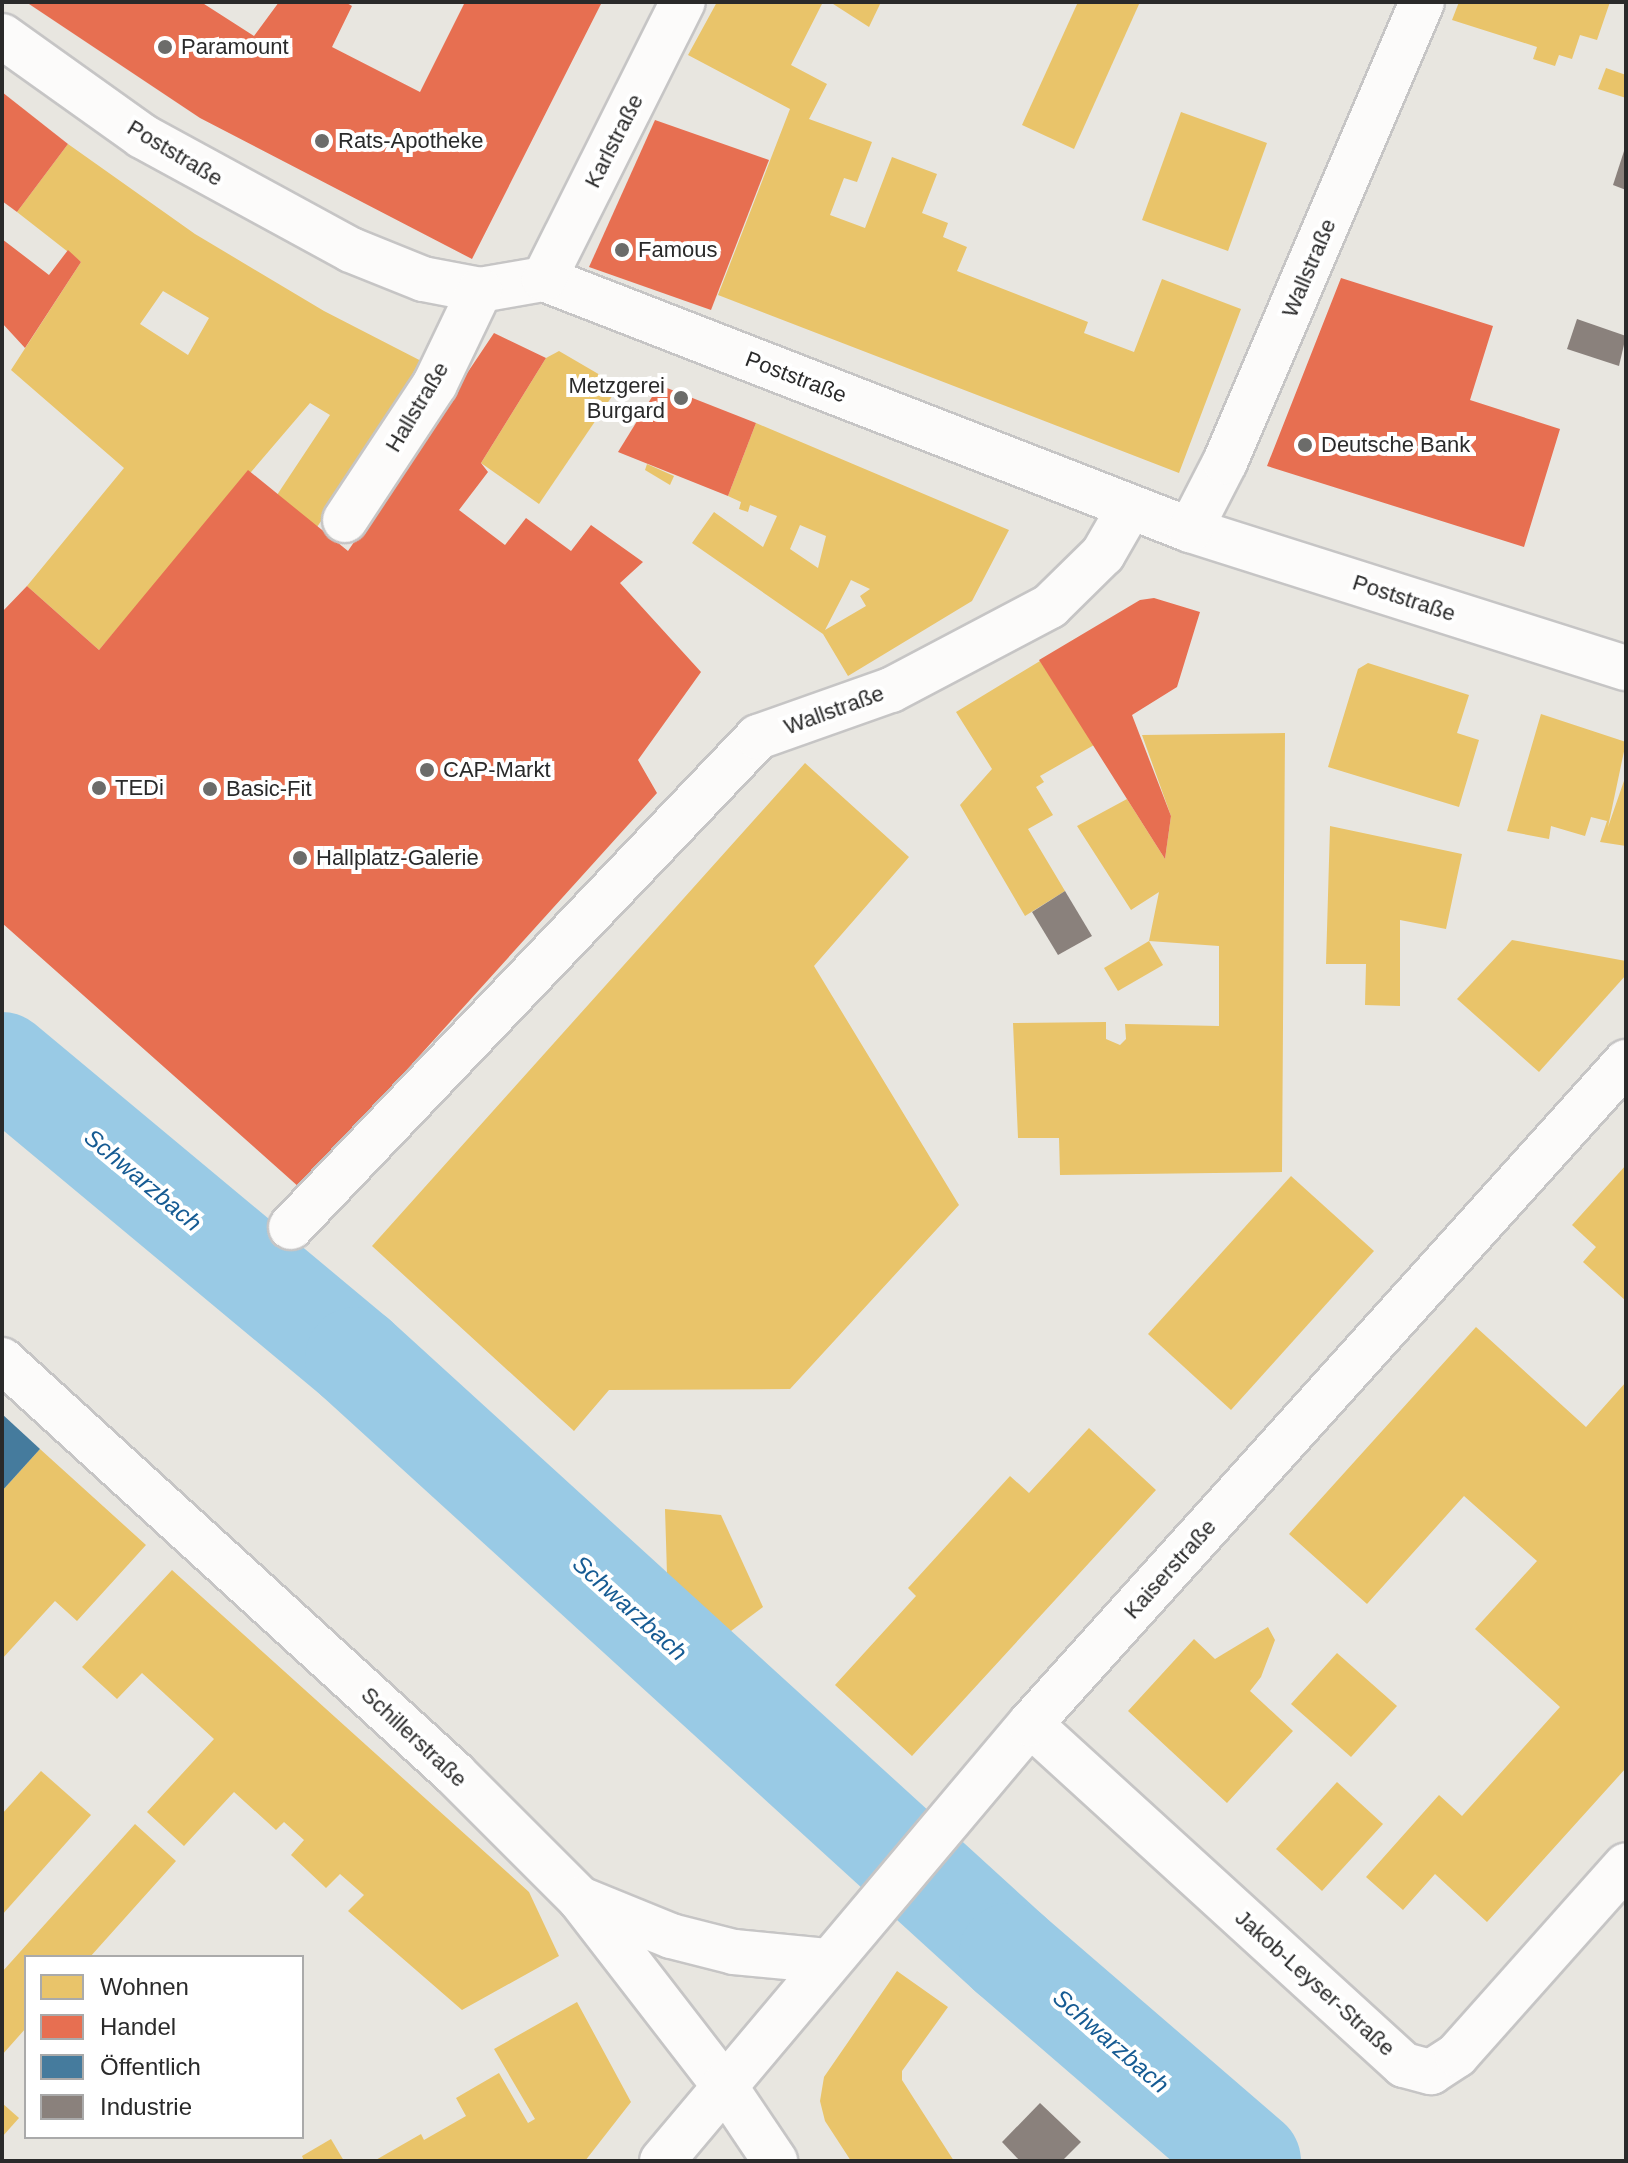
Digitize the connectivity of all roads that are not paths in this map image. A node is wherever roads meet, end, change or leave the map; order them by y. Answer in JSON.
{"nodes":[{"id":1,"x":683,"y":2,"type":"edge"},
{"id":2,"x":1422,"y":2,"type":"edge"},
{"id":3,"x":2,"y":36,"type":"edge"},
{"id":4,"x":544,"y":279,"type":"junction"},
{"id":5,"x":480,"y":290,"type":"junction"},
{"id":6,"x":1130,"y":507,"type":"junction"},
{"id":7,"x":345,"y":520,"type":"dead end"},
{"id":8,"x":1190,"y":530,"type":"junction"},
{"id":9,"x":1626,"y":668,"type":"edge"},
{"id":10,"x":1626,"y":1062,"type":"edge"},
{"id":11,"x":291,"y":1227,"type":"dead end"},
{"id":12,"x":2,"y":1360,"type":"edge"},
{"id":13,"x":1030,"y":1724,"type":"junction"},
{"id":14,"x":1626,"y":1865,"type":"edge"},
{"id":15,"x":580,"y":1899,"type":"junction"},
{"id":16,"x":833,"y":1954,"type":"junction"},
{"id":17,"x":724,"y":2085,"type":"junction"},
{"id":18,"x":662,"y":2161,"type":"edge"},
{"id":19,"x":775,"y":2161,"type":"edge"}],
"edges":[{"from":1,"to":4,"type":"street","name":"Karlstraße"},
{"from":2,"to":8,"type":"street","name":"Wallstraße"},
{"from":3,"to":5,"type":"street","name":"Poststraße"},
{"from":4,"to":5,"type":"street","name":"Poststraße"},
{"from":4,"to":6,"type":"street","name":"Poststraße"},
{"from":5,"to":7,"type":"street","name":"Hallstraße"},
{"from":6,"to":8,"type":"street","name":"Poststraße"},
{"from":6,"to":11,"type":"street","name":"Wallstraße"},
{"from":8,"to":9,"type":"street","name":"Poststraße"},
{"from":10,"to":13,"type":"street","name":"Kaiserstraße"},
{"from":12,"to":15,"type":"street","name":"Schillerstraße"},
{"from":13,"to":14,"type":"street","name":"Jakob-Leyser-Straße"},
{"from":13,"to":16,"type":"street","name":"Kaiserstraße"},
{"from":15,"to":16,"type":"street"},
{"from":15,"to":17,"type":"street","name":"Schillerstraße"},
{"from":16,"to":17,"type":"street","name":"Kaiserstraße"},
{"from":17,"to":18,"type":"street","name":"Kaiserstraße"},
{"from":17,"to":19,"type":"street","name":"Schillerstraße"}]}
